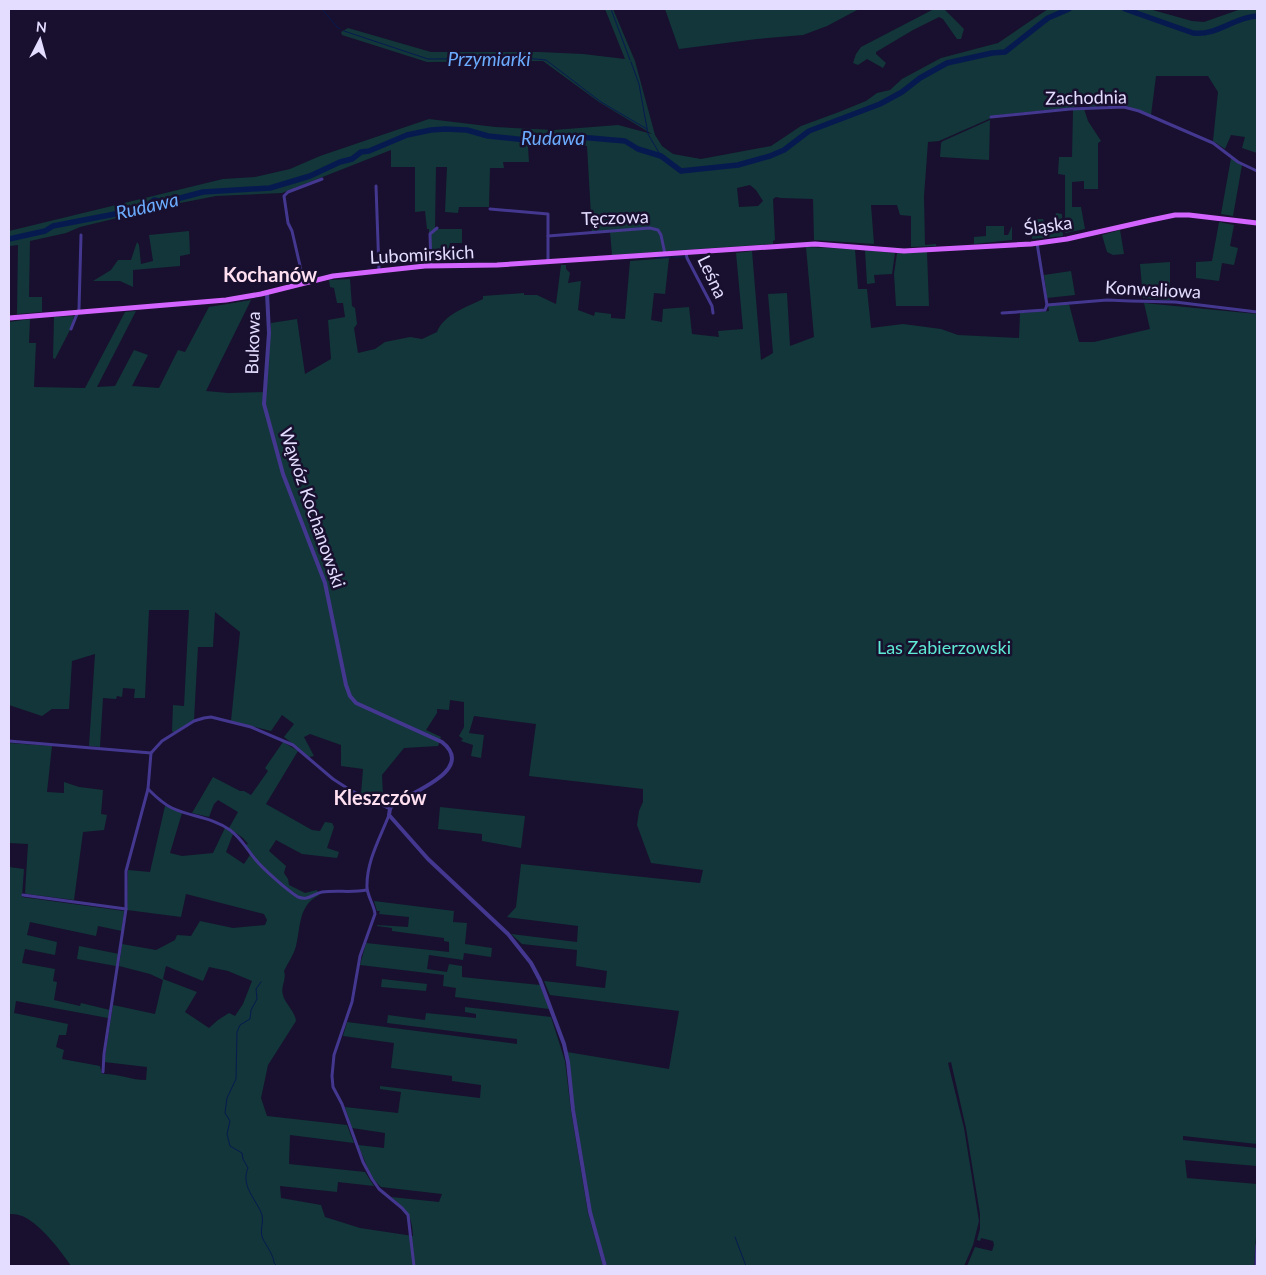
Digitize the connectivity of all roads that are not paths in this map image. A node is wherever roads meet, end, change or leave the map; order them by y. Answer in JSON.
{"nodes":[{"id":1,"x":991,"y":118,"type":"dead end"},
{"id":2,"x":1257,"y":170,"type":"edge"},
{"id":3,"x":322,"y":179,"type":"dead end"},
{"id":4,"x":376,"y":186,"type":"dead end"},
{"id":5,"x":490,"y":209,"type":"dead end"},
{"id":6,"x":1257,"y":223,"type":"edge"},
{"id":7,"x":437,"y":228,"type":"dead end"},
{"id":8,"x":81,"y":234,"type":"dead end"},
{"id":9,"x":548,"y":236,"type":"junction"},
{"id":10,"x":1037,"y":243,"type":"junction"},
{"id":11,"x":840,"y":246,"type":"joint"},
{"id":12,"x":686,"y":253,"type":"junction"},
{"id":13,"x":665,"y":254,"type":"junction"},
{"id":14,"x":548,"y":262,"type":"junction"},
{"id":15,"x":431,"y":266,"type":"junction"},
{"id":16,"x":379,"y":271,"type":"junction"},
{"id":17,"x":304,"y":283,"type":"junction"},
{"id":18,"x":267,"y":293,"type":"junction"},
{"id":19,"x":1047,"y":305,"type":"junction"},
{"id":20,"x":78,"y":312,"type":"junction"},
{"id":21,"x":1257,"y":312,"type":"edge"},
{"id":22,"x":714,"y":313,"type":"dead end"},
{"id":23,"x":1002,"y":313,"type":"dead end"},
{"id":24,"x":9,"y":318,"type":"edge"},
{"id":25,"x":71,"y":329,"type":"dead end"},
{"id":26,"x":264,"y":394,"type":"joint"},
{"id":27,"x":9,"y":742,"type":"edge"},
{"id":28,"x":151,"y":753,"type":"junction"},
{"id":29,"x":148,"y":789,"type":"junction"},
{"id":30,"x":390,"y":809,"type":"junction"},
{"id":31,"x":389,"y":815,"type":"junction"},
{"id":32,"x":368,"y":890,"type":"junction"},
{"id":33,"x":23,"y":895,"type":"dead end"},
{"id":34,"x":126,"y":909,"type":"junction"},
{"id":35,"x":103,"y":1072,"type":"dead end"},
{"id":36,"x":1257,"y":1245,"type":"edge"},
{"id":37,"x":414,"y":1266,"type":"edge"},
{"id":38,"x":605,"y":1266,"type":"edge"},
{"id":39,"x":1256,"y":1266,"type":"edge"}],
"edges":[{"from":1,"to":2,"type":"street","name":"Zachodnia"},
{"from":3,"to":17,"type":"street"},
{"from":4,"to":16,"type":"street"},
{"from":5,"to":9,"type":"street"},
{"from":6,"to":10,"type":"main road","name":"Śląska"},
{"from":7,"to":15,"type":"street"},
{"from":8,"to":20,"type":"street"},
{"from":9,"to":13,"type":"street","name":"Tęczowa"},
{"from":9,"to":14,"type":"street"},
{"from":10,"to":11,"type":"main road","name":"Śląska"},
{"from":10,"to":19,"type":"street"},
{"from":11,"to":12,"type":"main road","name":"Lubomirskich"},
{"from":12,"to":13,"type":"main road","name":"Lubomirskich"},
{"from":12,"to":22,"type":"street","name":"Leśna"},
{"from":13,"to":14,"type":"main road","name":"Lubomirskich"},
{"from":14,"to":15,"type":"main road","name":"Lubomirskich"},
{"from":15,"to":16,"type":"main road","name":"Lubomirskich"},
{"from":16,"to":17,"type":"main road","name":"Lubomirskich"},
{"from":17,"to":18,"type":"main road","name":"Lubomirskich"},
{"from":18,"to":20,"type":"main road","name":"Lubomirskich"},
{"from":18,"to":26,"type":"street","name":"Bukowa"},
{"from":19,"to":21,"type":"street","name":"Konwaliowa"},
{"from":19,"to":23,"type":"street","name":"Konwaliowa"},
{"from":20,"to":24,"type":"main road","name":"Lubomirskich"},
{"from":20,"to":25,"type":"street"},
{"from":26,"to":30,"type":"street","name":"Wąwóz Kochanowski"},
{"from":27,"to":28,"type":"street"},
{"from":28,"to":29,"type":"street"},
{"from":28,"to":30,"type":"street"},
{"from":29,"to":32,"type":"street"},
{"from":29,"to":34,"type":"street"},
{"from":30,"to":31,"type":"street"},
{"from":31,"to":32,"type":"street"},
{"from":31,"to":38,"type":"street"},
{"from":32,"to":37,"type":"street"},
{"from":33,"to":34,"type":"street"},
{"from":34,"to":35,"type":"street"},
{"from":36,"to":39,"type":"street"}]}
